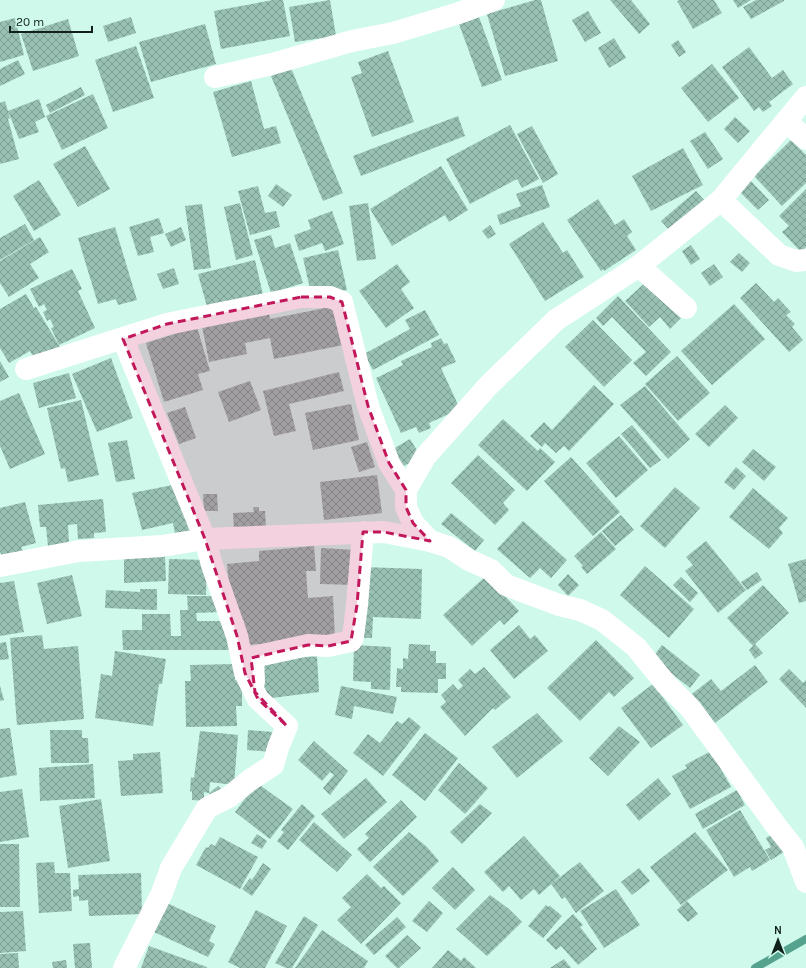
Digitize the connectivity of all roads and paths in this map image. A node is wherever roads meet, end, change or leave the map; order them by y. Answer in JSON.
{"nodes":[{"id":1,"x":494,"y":0,"type":"edge"},
{"id":2,"x":215,"y":77,"type":"dead end"},
{"id":3,"x":806,"y":97,"type":"edge"},
{"id":4,"x":787,"y":122,"type":"junction"},
{"id":5,"x":806,"y":139,"type":"edge"},
{"id":6,"x":721,"y":200,"type":"junction"},
{"id":7,"x":806,"y":260,"type":"edge"},
{"id":8,"x":639,"y":266,"type":"junction"},
{"id":9,"x":686,"y":308,"type":"dead end"},
{"id":10,"x":123,"y":339,"type":"junction"},
{"id":11,"x":26,"y":369,"type":"dead end"},
{"id":12,"x":406,"y":490,"type":"junction"},
{"id":13,"x":363,"y":532,"type":"junction"},
{"id":14,"x":205,"y":539,"type":"junction"},
{"id":15,"x":430,"y":541,"type":"junction"},
{"id":16,"x":0,"y":566,"type":"edge"},
{"id":17,"x":287,"y":726,"type":"junction"},
{"id":18,"x":806,"y":882,"type":"edge"},
{"id":19,"x":124,"y":968,"type":"edge"}],
"edges":[{"from":1,"to":2,"type":"street"},
{"from":3,"to":4,"type":"street"},
{"from":4,"to":5,"type":"street"},
{"from":4,"to":6,"type":"street"},
{"from":6,"to":7,"type":"street"},
{"from":6,"to":8,"type":"street"},
{"from":8,"to":9,"type":"street"},
{"from":8,"to":12,"type":"street"},
{"from":10,"to":11,"type":"street"},
{"from":10,"to":12,"type":"street"},
{"from":10,"to":14,"type":"street"},
{"from":12,"to":15,"type":"street"},
{"from":13,"to":14,"type":"street"},
{"from":13,"to":15,"type":"street"},
{"from":13,"to":17,"type":"street"},
{"from":14,"to":16,"type":"street"},
{"from":14,"to":17,"type":"street"},
{"from":15,"to":18,"type":"street"},
{"from":17,"to":19,"type":"street"}]}
